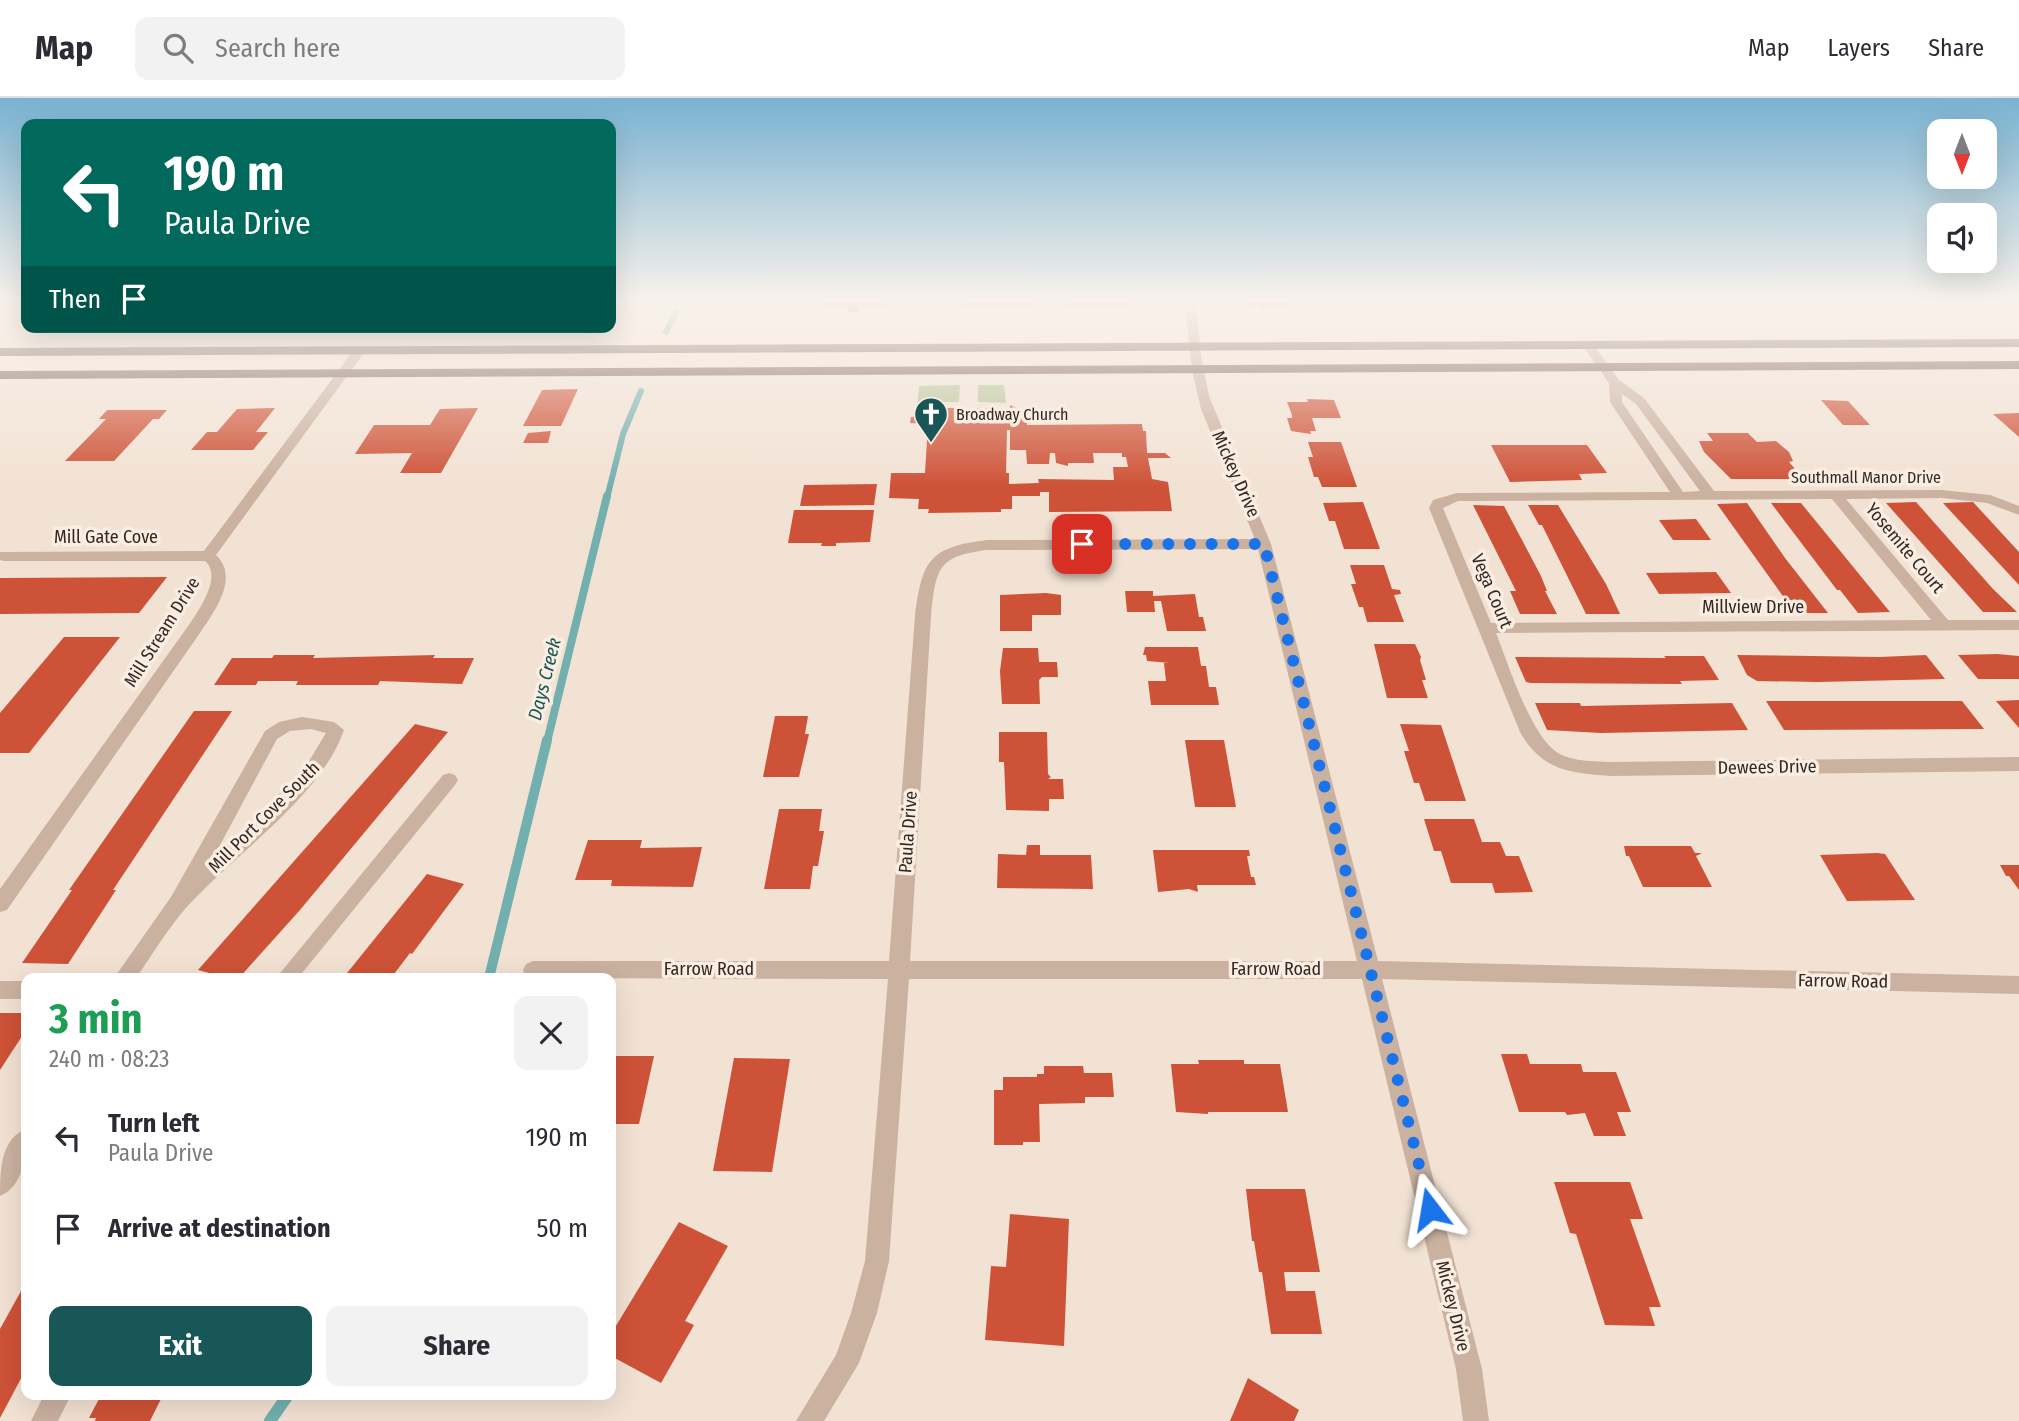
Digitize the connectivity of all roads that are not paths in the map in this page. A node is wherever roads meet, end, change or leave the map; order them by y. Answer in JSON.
{"nodes":[{"id":1,"x":350,"y":364,"type":"edge"},
{"id":2,"x":1195,"y":364,"type":"edge"},
{"id":3,"x":1601,"y":364,"type":"edge"},
{"id":4,"x":2019,"y":365,"type":"edge"},
{"id":5,"x":1604,"y":368,"type":"junction"},
{"id":6,"x":1196,"y":369,"type":"junction"},
{"id":7,"x":342,"y":374,"type":"junction"},
{"id":8,"x":0,"y":375,"type":"edge"},
{"id":9,"x":1615,"y":383,"type":"junction"},
{"id":10,"x":1635,"y":433,"type":"junction"},
{"id":11,"x":1664,"y":433,"type":"junction"},
{"id":12,"x":1678,"y":494,"type":"junction"},
{"id":13,"x":1709,"y":494,"type":"junction"},
{"id":14,"x":1835,"y":494,"type":"junction"},
{"id":15,"x":1477,"y":496,"type":"joint"},
{"id":16,"x":2019,"y":511,"type":"edge"},
{"id":17,"x":1264,"y":544,"type":"junction"},
{"id":18,"x":4,"y":556,"type":"dead end"},
{"id":19,"x":208,"y":556,"type":"junction"},
{"id":20,"x":2019,"y":625,"type":"edge"},
{"id":21,"x":1944,"y":626,"type":"junction"},
{"id":22,"x":1487,"y":628,"type":"junction"},
{"id":23,"x":1529,"y":732,"type":"joint"},
{"id":24,"x":2019,"y":764,"type":"edge"},
{"id":25,"x":449,"y":779,"type":"dead end"},
{"id":26,"x":4,"y":894,"type":"edge"},
{"id":27,"x":178,"y":903,"type":"junction"},
{"id":28,"x":898,"y":968,"type":"junction"},
{"id":29,"x":533,"y":970,"type":"dead end"},
{"id":30,"x":1372,"y":970,"type":"junction"},
{"id":31,"x":128,"y":973,"type":"edge"},
{"id":32,"x":290,"y":973,"type":"edge"},
{"id":33,"x":2019,"y":985,"type":"edge"},
{"id":34,"x":0,"y":990,"type":"edge"},
{"id":35,"x":21,"y":990,"type":"edge"},
{"id":36,"x":21,"y":1148,"type":"edge"},
{"id":37,"x":0,"y":1184,"type":"edge"},
{"id":38,"x":55,"y":1400,"type":"edge"},
{"id":39,"x":44,"y":1421,"type":"edge"},
{"id":40,"x":808,"y":1421,"type":"edge"},
{"id":41,"x":1476,"y":1421,"type":"edge"}],
"edges":[{"from":1,"to":7,"type":"street"},
{"from":2,"to":6,"type":"street","name":"Mickey Drive"},
{"from":3,"to":5,"type":"street"},
{"from":4,"to":5,"type":"main road"},
{"from":5,"to":6,"type":"main road"},
{"from":5,"to":9,"type":"street"},
{"from":6,"to":7,"type":"main road"},
{"from":6,"to":17,"type":"street","name":"Mickey Drive"},
{"from":7,"to":8,"type":"main road"},
{"from":7,"to":19,"type":"street"},
{"from":9,"to":10,"type":"street"},
{"from":9,"to":11,"type":"street"},
{"from":10,"to":11,"type":"street"},
{"from":10,"to":12,"type":"street"},
{"from":11,"to":13,"type":"street"},
{"from":12,"to":13,"type":"street","name":"Southmall Manor Drive"},
{"from":12,"to":15,"type":"street","name":"Southmall Manor Drive"},
{"from":13,"to":14,"type":"street","name":"Southmall Manor Drive"},
{"from":14,"to":16,"type":"street","name":"Southmall Manor Drive"},
{"from":14,"to":21,"type":"street","name":"Yosemite Court"},
{"from":15,"to":22,"type":"street","name":"Vega Court"},
{"from":17,"to":28,"type":"street","name":"Paula Drive"},
{"from":17,"to":30,"type":"street","name":"Mickey Drive"},
{"from":18,"to":19,"type":"street","name":"Mill Gate Cove"},
{"from":19,"to":26,"type":"street","name":"Mill Stream Drive"},
{"from":20,"to":21,"type":"street","name":"Millview Drive"},
{"from":21,"to":22,"type":"street","name":"Millview Drive"},
{"from":22,"to":23,"type":"street","name":"Vega Court"},
{"from":23,"to":24,"type":"street","name":"Dewees Drive"},
{"from":25,"to":32,"type":"street"},
{"from":27,"to":27,"type":"street","name":"Mill Port Cove South"},
{"from":27,"to":31,"type":"street","name":"Mill Port Cove South"},
{"from":28,"to":29,"type":"street","name":"Farrow Road"},
{"from":28,"to":30,"type":"street","name":"Farrow Road"},
{"from":28,"to":40,"type":"street","name":"Paula Drive"},
{"from":30,"to":33,"type":"street","name":"Farrow Road"},
{"from":30,"to":41,"type":"street","name":"Mickey Drive"},
{"from":34,"to":35,"type":"street"},
{"from":36,"to":37,"type":"street"},
{"from":38,"to":39,"type":"street"}]}
